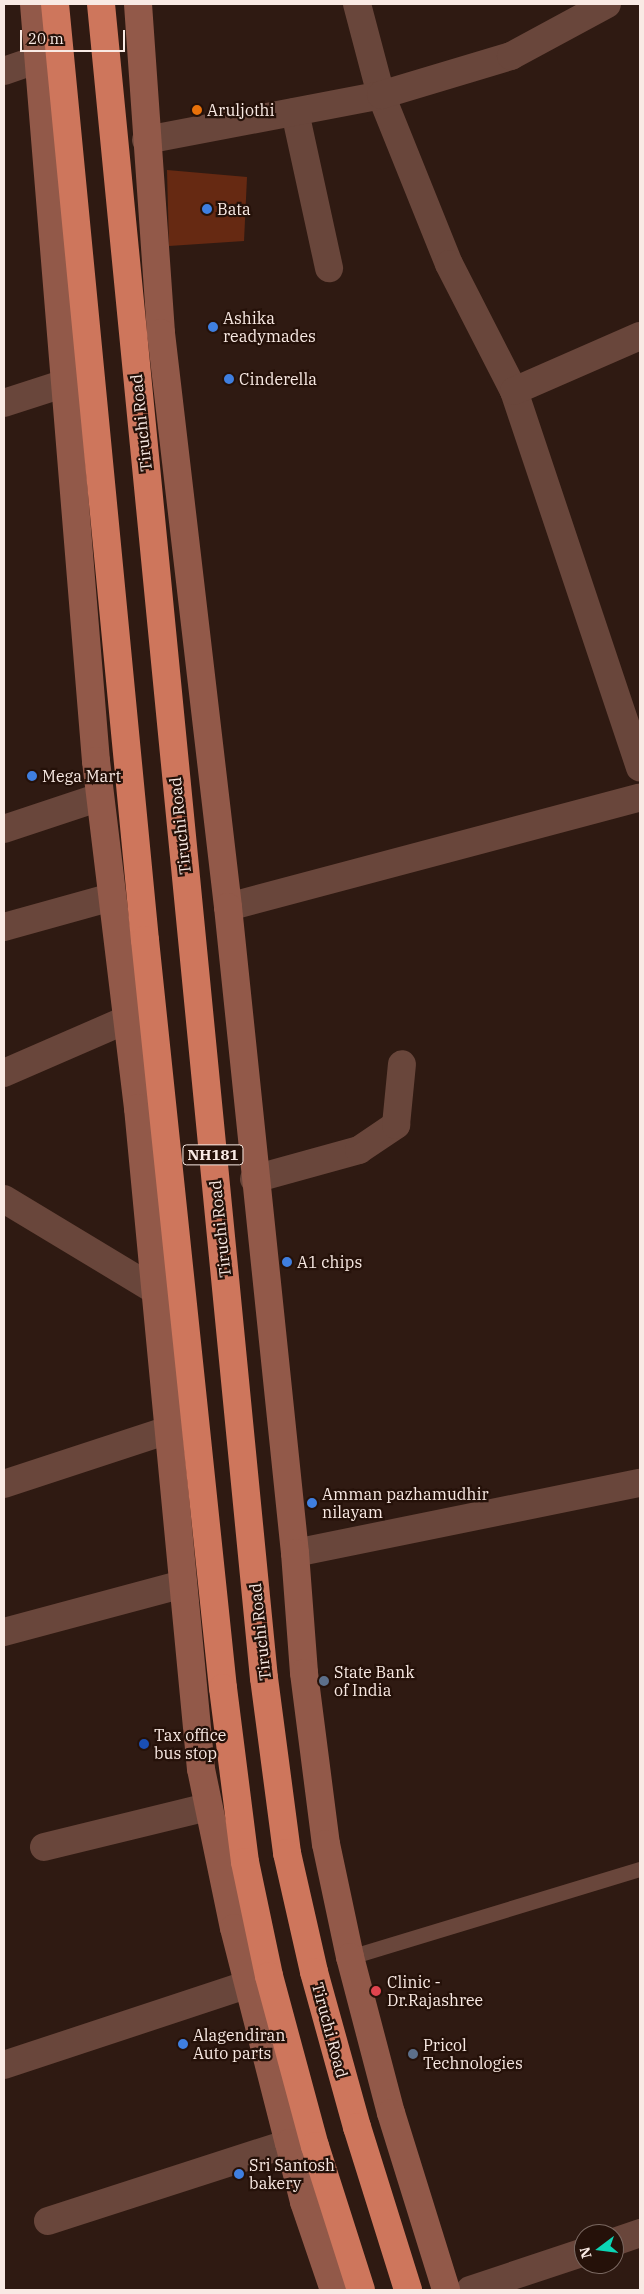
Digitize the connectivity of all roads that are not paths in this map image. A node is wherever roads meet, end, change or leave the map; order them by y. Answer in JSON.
{"nodes":[{"id":1,"x":34,"y":4,"type":"edge"},
{"id":2,"x":55,"y":4,"type":"edge"},
{"id":3,"x":101,"y":4,"type":"edge"},
{"id":4,"x":138,"y":4,"type":"edge"},
{"id":5,"x":357,"y":4,"type":"edge"},
{"id":6,"x":607,"y":4,"type":"edge"},
{"id":7,"x":38,"y":59,"type":"junction"},
{"id":8,"x":4,"y":71,"type":"edge"},
{"id":9,"x":381,"y":95,"type":"junction"},
{"id":10,"x":295,"y":112,"type":"junction"},
{"id":11,"x":146,"y":140,"type":"junction"},
{"id":12,"x":329,"y":268,"type":"dead end"},
{"id":13,"x":640,"y":336,"type":"edge"},
{"id":14,"x":63,"y":384,"type":"junction"},
{"id":15,"x":514,"y":390,"type":"junction"},
{"id":16,"x":4,"y":404,"type":"edge"},
{"id":17,"x":640,"y":767,"type":"edge"},
{"id":18,"x":100,"y":797,"type":"junction"},
{"id":19,"x":640,"y":798,"type":"edge"},
{"id":20,"x":4,"y":829,"type":"edge"},
{"id":21,"x":112,"y":896,"type":"junction"},
{"id":22,"x":228,"y":907,"type":"junction"},
{"id":23,"x":4,"y":927,"type":"edge"},
{"id":24,"x":128,"y":1020,"type":"junction"},
{"id":25,"x":402,"y":1064,"type":"dead end"},
{"id":26,"x":4,"y":1072,"type":"edge"},
{"id":27,"x":254,"y":1180,"type":"junction"},
{"id":28,"x":4,"y":1199,"type":"edge"},
{"id":29,"x":155,"y":1290,"type":"junction"},
{"id":30,"x":168,"y":1430,"type":"junction"},
{"id":31,"x":640,"y":1483,"type":"edge"},
{"id":32,"x":4,"y":1484,"type":"edge"},
{"id":33,"x":295,"y":1553,"type":"junction"},
{"id":34,"x":183,"y":1584,"type":"junction"},
{"id":35,"x":4,"y":1632,"type":"edge"},
{"id":36,"x":208,"y":1807,"type":"junction"},
{"id":37,"x":44,"y":1847,"type":"dead end"},
{"id":38,"x":640,"y":1868,"type":"edge"},
{"id":39,"x":350,"y":1957,"type":"junction"},
{"id":40,"x":248,"y":1984,"type":"junction"},
{"id":41,"x":4,"y":2065,"type":"edge"},
{"id":42,"x":289,"y":2143,"type":"junction"},
{"id":43,"x":48,"y":2221,"type":"dead end"},
{"id":44,"x":640,"y":2233,"type":"edge"},
{"id":45,"x":624,"y":2239,"type":"edge"},
{"id":46,"x":574,"y":2255,"type":"edge"},
{"id":47,"x":334,"y":2290,"type":"edge"},
{"id":48,"x":361,"y":2290,"type":"edge"},
{"id":49,"x":408,"y":2290,"type":"edge"},
{"id":50,"x":446,"y":2290,"type":"edge"},
{"id":51,"x":470,"y":2290,"type":"edge"}],
"edges":[{"from":1,"to":7,"type":"street"},
{"from":2,"to":48,"type":"highway","number":"NH181"},
{"from":3,"to":49,"type":"highway","name":"Tiruchi Road","number":"NH181"},
{"from":4,"to":11,"type":"street"},
{"from":5,"to":9,"type":"street"},
{"from":6,"to":9,"type":"street"},
{"from":7,"to":8,"type":"street"},
{"from":7,"to":14,"type":"street"},
{"from":9,"to":10,"type":"street"},
{"from":9,"to":15,"type":"street"},
{"from":10,"to":11,"type":"street"},
{"from":10,"to":12,"type":"street"},
{"from":11,"to":22,"type":"street"},
{"from":13,"to":15,"type":"street"},
{"from":14,"to":16,"type":"street"},
{"from":14,"to":18,"type":"street"},
{"from":15,"to":17,"type":"street"},
{"from":18,"to":20,"type":"street"},
{"from":18,"to":21,"type":"street"},
{"from":19,"to":22,"type":"street"},
{"from":21,"to":23,"type":"street"},
{"from":21,"to":24,"type":"street"},
{"from":22,"to":27,"type":"street"},
{"from":24,"to":26,"type":"street"},
{"from":24,"to":29,"type":"street"},
{"from":25,"to":27,"type":"street"},
{"from":27,"to":33,"type":"street"},
{"from":28,"to":29,"type":"street"},
{"from":29,"to":30,"type":"street"},
{"from":30,"to":32,"type":"street"},
{"from":30,"to":34,"type":"street"},
{"from":31,"to":33,"type":"street"},
{"from":33,"to":39,"type":"street"},
{"from":34,"to":35,"type":"street"},
{"from":34,"to":36,"type":"street"},
{"from":36,"to":37,"type":"street"},
{"from":36,"to":40,"type":"street"},
{"from":38,"to":39,"type":"lane"},
{"from":39,"to":50,"type":"street"},
{"from":40,"to":41,"type":"street"},
{"from":40,"to":42,"type":"street"},
{"from":42,"to":43,"type":"street"},
{"from":42,"to":47,"type":"street"},
{"from":44,"to":45,"type":"street"},
{"from":46,"to":51,"type":"street"}]}
